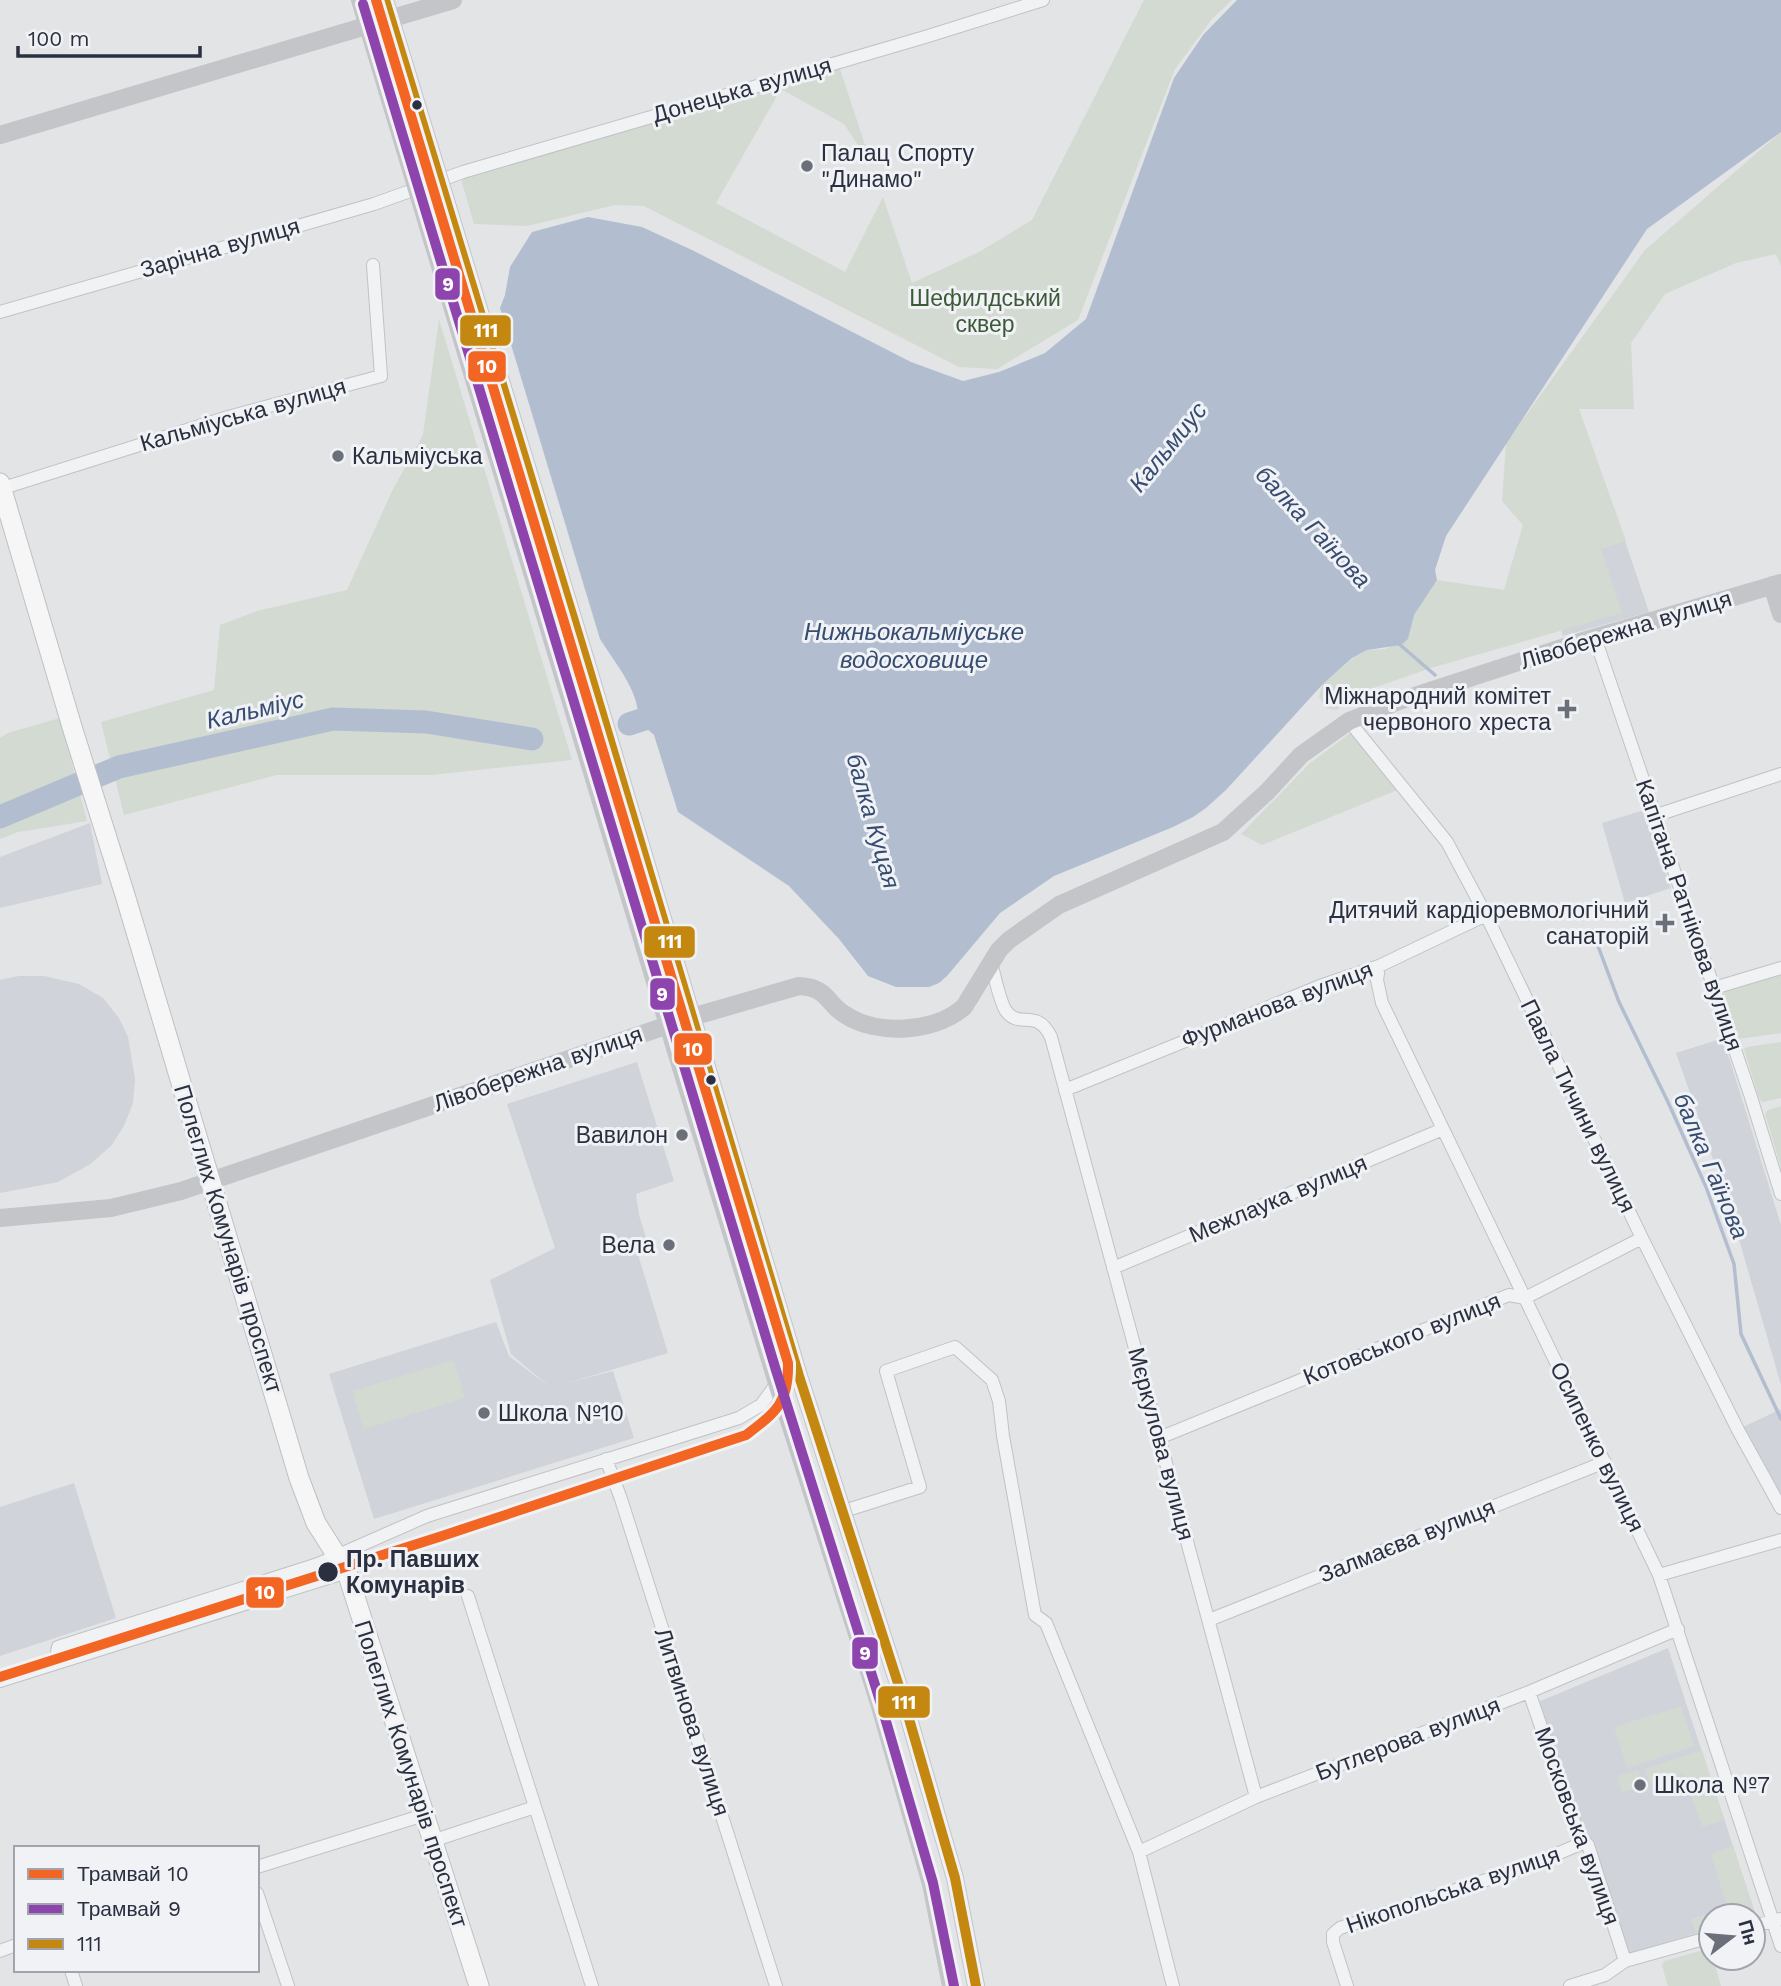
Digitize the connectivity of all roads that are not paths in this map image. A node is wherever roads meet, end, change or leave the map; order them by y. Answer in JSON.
{"nodes":[{"id":1,"x":359,"y":0,"type":"edge"},
{"id":2,"x":385,"y":0,"type":"edge"},
{"id":3,"x":453,"y":0,"type":"edge"},
{"id":4,"x":1043,"y":0,"type":"edge"},
{"id":5,"x":390,"y":18,"type":"junction"},
{"id":6,"x":367,"y":25,"type":"junction"},
{"id":7,"x":0,"y":135,"type":"edge"},
{"id":8,"x":439,"y":180,"type":"junction"},
{"id":9,"x":417,"y":187,"type":"junction"},
{"id":10,"x":373,"y":265,"type":"dead end"},
{"id":11,"x":0,"y":312,"type":"edge"},
{"id":12,"x":1,"y":487,"type":"edge"},
{"id":13,"x":1777,"y":584,"type":"edge"},
{"id":14,"x":1781,"y":614,"type":"edge"},
{"id":15,"x":1595,"y":638,"type":"junction"},
{"id":16,"x":1349,"y":721,"type":"junction"},
{"id":17,"x":1781,"y":774,"type":"edge"},
{"id":18,"x":1654,"y":816,"type":"junction"},
{"id":19,"x":1486,"y":915,"type":"junction"},
{"id":20,"x":991,"y":963,"type":"junction"},
{"id":21,"x":1379,"y":965,"type":"junction"},
{"id":22,"x":1781,"y":968,"type":"edge"},
{"id":23,"x":1714,"y":988,"type":"junction"},
{"id":24,"x":692,"y":1017,"type":"junction"},
{"id":25,"x":668,"y":1025,"type":"junction"},
{"id":26,"x":1065,"y":1090,"type":"junction"},
{"id":27,"x":1443,"y":1129,"type":"junction"},
{"id":28,"x":211,"y":1181,"type":"junction"},
{"id":29,"x":1781,"y":1194,"type":"edge"},
{"id":30,"x":0,"y":1218,"type":"edge"},
{"id":31,"x":1642,"y":1238,"type":"junction"},
{"id":32,"x":1113,"y":1268,"type":"junction"},
{"id":33,"x":1525,"y":1298,"type":"junction"},
{"id":34,"x":799,"y":1376,"type":"junction"},
{"id":35,"x":778,"y":1383,"type":"junction"},
{"id":36,"x":1159,"y":1438,"type":"junction"},
{"id":37,"x":606,"y":1459,"type":"junction"},
{"id":38,"x":1605,"y":1462,"type":"junction"},
{"id":39,"x":1781,"y":1508,"type":"edge"},
{"id":40,"x":844,"y":1511,"type":"junction"},
{"id":41,"x":1781,"y":1540,"type":"edge"},
{"id":42,"x":342,"y":1565,"type":"junction"},
{"id":43,"x":1659,"y":1575,"type":"junction"},
{"id":44,"x":468,"y":1596,"type":"dead end"},
{"id":45,"x":1209,"y":1620,"type":"junction"},
{"id":46,"x":1678,"y":1629,"type":"junction"},
{"id":47,"x":55,"y":1663,"type":"junction"},
{"id":48,"x":0,"y":1681,"type":"edge"},
{"id":49,"x":1529,"y":1692,"type":"junction"},
{"id":50,"x":1256,"y":1797,"type":"junction"},
{"id":51,"x":535,"y":1807,"type":"junction"},
{"id":52,"x":425,"y":1815,"type":"junction"},
{"id":53,"x":432,"y":1841,"type":"junction"},
{"id":54,"x":1585,"y":1842,"type":"junction"},
{"id":55,"x":1139,"y":1852,"type":"junction"},
{"id":56,"x":259,"y":1866,"type":"edge"},
{"id":57,"x":259,"y":1899,"type":"edge"},
{"id":58,"x":1777,"y":1920,"type":"edge"},
{"id":59,"x":1697,"y":1941,"type":"edge"},
{"id":60,"x":1781,"y":1946,"type":"edge"},
{"id":61,"x":1625,"y":1961,"type":"junction"},
{"id":62,"x":1607,"y":1981,"type":"edge"},
{"id":63,"x":288,"y":1986,"type":"edge"},
{"id":64,"x":479,"y":1986,"type":"edge"},
{"id":65,"x":592,"y":1986,"type":"edge"},
{"id":66,"x":776,"y":1986,"type":"edge"},
{"id":67,"x":951,"y":1986,"type":"edge"},
{"id":68,"x":976,"y":1986,"type":"edge"},
{"id":69,"x":1173,"y":1986,"type":"edge"},
{"id":70,"x":1347,"y":1986,"type":"edge"},
{"id":71,"x":1570,"y":1986,"type":"edge"}],
"edges":[{"from":1,"to":6,"type":"street"},
{"from":2,"to":5,"type":"street"},
{"from":3,"to":5,"type":"street"},
{"from":4,"to":8,"type":"street","name":"Донецька вулиця"},
{"from":5,"to":6,"type":"street"},
{"from":5,"to":8,"type":"street"},
{"from":6,"to":7,"type":"street"},
{"from":6,"to":9,"type":"street"},
{"from":8,"to":9,"type":"street","name":"Зарічна вулиця"},
{"from":8,"to":24,"type":"street"},
{"from":9,"to":11,"type":"street","name":"Зарічна вулиця"},
{"from":9,"to":25,"type":"street"},
{"from":10,"to":12,"type":"street","name":"Кальміуська вулиця"},
{"from":12,"to":28,"type":"main road","name":"Полеглих Комунарів проспект"},
{"from":13,"to":14,"type":"street"},
{"from":13,"to":15,"type":"street","name":"Лівобережна вулиця"},
{"from":15,"to":16,"type":"street","name":"Лівобережна вулиця"},
{"from":15,"to":18,"type":"street","name":"Капітана Ратнікова вулиця"},
{"from":16,"to":19,"type":"street","name":"Павла Тичини вулиця"},
{"from":16,"to":20,"type":"street","name":"Лівобережна вулиця"},
{"from":17,"to":18,"type":"street"},
{"from":18,"to":23,"type":"street","name":"Капітана Ратнікова вулиця"},
{"from":19,"to":21,"type":"street","name":"Фурманова вулиця"},
{"from":19,"to":31,"type":"street","name":"Павла Тичини вулиця"},
{"from":20,"to":24,"type":"street","name":"Лівобережна вулиця"},
{"from":20,"to":26,"type":"street","name":"Мєркулова вулиця"},
{"from":21,"to":26,"type":"street","name":"Фурманова вулиця"},
{"from":21,"to":27,"type":"street","name":"Осипенко вулиця"},
{"from":22,"to":23,"type":"street"},
{"from":23,"to":29,"type":"street","name":"Капітана Ратнікова вулиця"},
{"from":24,"to":25,"type":"street","name":"Лівобережна вулиця"},
{"from":24,"to":34,"type":"street"},
{"from":25,"to":28,"type":"street","name":"Лівобережна вулиця"},
{"from":25,"to":35,"type":"street"},
{"from":26,"to":32,"type":"street","name":"Мєркулова вулиця"},
{"from":27,"to":32,"type":"street","name":"Межлаука вулиця"},
{"from":27,"to":33,"type":"street","name":"Осипенко вулиця"},
{"from":28,"to":30,"type":"street","name":"Лівобережна вулиця"},
{"from":28,"to":42,"type":"main road","name":"Полеглих Комунарів проспект"},
{"from":31,"to":33,"type":"street","name":"Котовського вулиця"},
{"from":31,"to":39,"type":"street","name":"Павла Тичини вулиця"},
{"from":32,"to":36,"type":"street","name":"Мєркулова вулиця"},
{"from":33,"to":36,"type":"street","name":"Котовського вулиця"},
{"from":33,"to":38,"type":"street","name":"Осипенко вулиця"},
{"from":34,"to":35,"type":"street"},
{"from":34,"to":40,"type":"street"},
{"from":35,"to":37,"type":"street"},
{"from":35,"to":67,"type":"street"},
{"from":36,"to":45,"type":"street","name":"Мєркулова вулиця"},
{"from":37,"to":42,"type":"street"},
{"from":37,"to":66,"type":"street","name":"Литвинова вулиця"},
{"from":38,"to":43,"type":"street","name":"Осипенко вулиця"},
{"from":38,"to":45,"type":"street","name":"Залмаєва вулиця"},
{"from":40,"to":55,"type":"street"},
{"from":40,"to":68,"type":"street"},
{"from":41,"to":43,"type":"street"},
{"from":42,"to":47,"type":"street"},
{"from":42,"to":47,"type":"street"},
{"from":42,"to":52,"type":"main road","name":"Полеглих Комунарів проспект"},
{"from":43,"to":46,"type":"street","name":"Осипенко вулиця"},
{"from":44,"to":51,"type":"street"},
{"from":45,"to":50,"type":"street","name":"Мєркулова вулиця"},
{"from":46,"to":49,"type":"street","name":"Бутлерова вулиця"},
{"from":46,"to":58,"type":"street","name":"Осипенко вулиця"},
{"from":47,"to":48,"type":"street"},
{"from":49,"to":50,"type":"street","name":"Бутлерова вулиця"},
{"from":49,"to":54,"type":"street","name":"Московська вулиця"},
{"from":50,"to":55,"type":"street","name":"Бутлерова вулиця"},
{"from":51,"to":53,"type":"street"},
{"from":51,"to":65,"type":"street"},
{"from":52,"to":53,"type":"main road","name":"Полеглих Комунарів проспект"},
{"from":52,"to":56,"type":"street"},
{"from":53,"to":64,"type":"main road","name":"Полеглих Комунарів проспект"},
{"from":54,"to":61,"type":"street","name":"Московська вулиця"},
{"from":54,"to":70,"type":"street","name":"Нікопольська вулиця"},
{"from":55,"to":69,"type":"street"},
{"from":57,"to":63,"type":"street"},
{"from":58,"to":60,"type":"street","name":"Осипенко вулиця"},
{"from":59,"to":61,"type":"street"},
{"from":61,"to":62,"type":"street"},
{"from":62,"to":71,"type":"street"}]}
